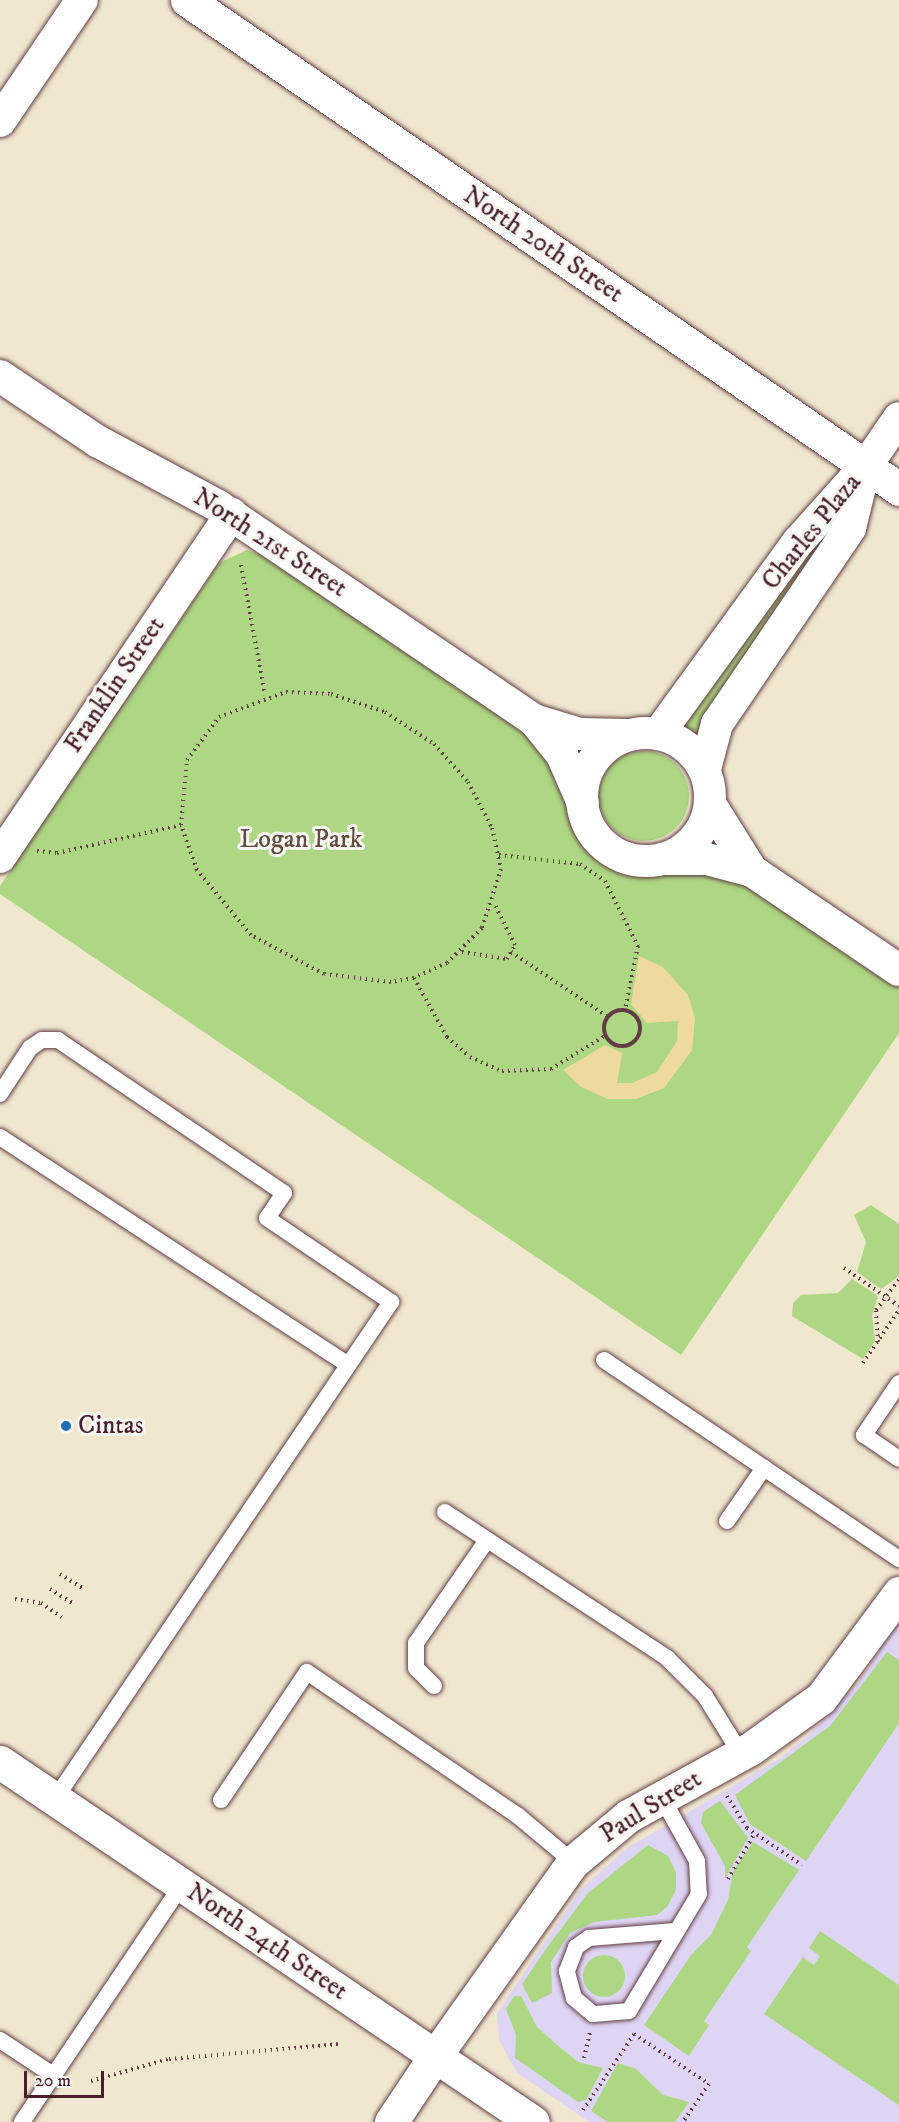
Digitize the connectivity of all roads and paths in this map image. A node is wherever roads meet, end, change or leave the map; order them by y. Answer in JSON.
{"nodes":[{"id":1,"x":82,"y":0,"type":"edge"},
{"id":2,"x":187,"y":0,"type":"edge"},
{"id":3,"x":0,"y":121,"type":"edge"},
{"id":4,"x":0,"y":376,"type":"edge"},
{"id":5,"x":899,"y":418,"type":"edge"},
{"id":6,"x":866,"y":466,"type":"junction"},
{"id":7,"x":899,"y":489,"type":"edge"},
{"id":8,"x":231,"y":514,"type":"junction"},
{"id":9,"x":242,"y":565,"type":"dead end"},
{"id":10,"x":266,"y":695,"type":"junction"},
{"id":11,"x":534,"y":720,"type":"junction"},
{"id":12,"x":659,"y":733,"type":"junction"},
{"id":13,"x":627,"y":735,"type":"junction"},
{"id":14,"x":705,"y":769,"type":"junction"},
{"id":15,"x":583,"y":804,"type":"junction"},
{"id":16,"x":710,"y":804,"type":"junction"},
{"id":17,"x":181,"y":825,"type":"junction"},
{"id":18,"x":36,"y":851,"type":"dead end"},
{"id":19,"x":499,"y":855,"type":"junction"},
{"id":20,"x":0,"y":857,"type":"edge"},
{"id":21,"x":660,"y":859,"type":"junction"},
{"id":22,"x":752,"y":871,"type":"junction"},
{"id":23,"x":494,"y":902,"type":"junction"},
{"id":24,"x":462,"y":952,"type":"junction"},
{"id":25,"x":511,"y":952,"type":"junction"},
{"id":26,"x":899,"y":970,"type":"edge"},
{"id":27,"x":414,"y":978,"type":"junction"},
{"id":28,"x":625,"y":1010,"type":"junction"},
{"id":29,"x":608,"y":1017,"type":"junction"},
{"id":30,"x":606,"y":1035,"type":"junction"},
{"id":31,"x":0,"y":1094,"type":"edge"},
{"id":32,"x":0,"y":1137,"type":"edge"},
{"id":33,"x":844,"y":1268,"type":"dead end"},
{"id":34,"x":899,"y":1279,"type":"edge"},
{"id":35,"x":883,"y":1295,"type":"junction"},
{"id":36,"x":899,"y":1306,"type":"edge"},
{"id":37,"x":899,"y":1310,"type":"edge"},
{"id":38,"x":878,"y":1341,"type":"junction"},
{"id":39,"x":604,"y":1359,"type":"dead end"},
{"id":40,"x":863,"y":1363,"type":"dead end"},
{"id":41,"x":348,"y":1365,"type":"junction"},
{"id":42,"x":899,"y":1383,"type":"edge"},
{"id":43,"x":899,"y":1458,"type":"edge"},
{"id":44,"x":764,"y":1468,"type":"junction"},
{"id":45,"x":445,"y":1512,"type":"dead end"},
{"id":46,"x":727,"y":1521,"type":"dead end"},
{"id":47,"x":487,"y":1540,"type":"junction"},
{"id":48,"x":899,"y":1559,"type":"edge"},
{"id":49,"x":60,"y":1574,"type":"dead end"},
{"id":50,"x":50,"y":1588,"type":"dead end"},
{"id":51,"x":82,"y":1588,"type":"dead end"},
{"id":52,"x":899,"y":1593,"type":"edge"},
{"id":53,"x":15,"y":1599,"type":"dead end"},
{"id":54,"x":72,"y":1603,"type":"dead end"},
{"id":55,"x":62,"y":1617,"type":"dead end"},
{"id":56,"x":434,"y":1686,"type":"dead end"},
{"id":57,"x":741,"y":1754,"type":"junction"},
{"id":58,"x":0,"y":1762,"type":"edge"},
{"id":59,"x":726,"y":1795,"type":"dead end"},
{"id":60,"x":661,"y":1796,"type":"junction"},
{"id":61,"x":55,"y":1799,"type":"junction"},
{"id":62,"x":221,"y":1800,"type":"dead end"},
{"id":63,"x":756,"y":1833,"type":"junction"},
{"id":64,"x":573,"y":1862,"type":"junction"},
{"id":65,"x":802,"y":1865,"type":"dead end"},
{"id":66,"x":728,"y":1878,"type":"dead end"},
{"id":67,"x":182,"y":1885,"type":"junction"},
{"id":68,"x":675,"y":1931,"type":"junction"},
{"id":69,"x":640,"y":2026,"type":"dead end"},
{"id":70,"x":591,"y":2029,"type":"dead end"},
{"id":71,"x":634,"y":2034,"type":"junction"},
{"id":72,"x":0,"y":2040,"type":"edge"},
{"id":73,"x":339,"y":2043,"type":"dead end"},
{"id":74,"x":435,"y":2056,"type":"junction"},
{"id":75,"x":584,"y":2058,"type":"dead end"},
{"id":76,"x":53,"y":2075,"type":"junction"},
{"id":77,"x":91,"y":2081,"type":"dead end"},
{"id":78,"x":583,"y":2110,"type":"dead end"},
{"id":79,"x":22,"y":2122,"type":"edge"},
{"id":80,"x":391,"y":2122,"type":"edge"},
{"id":81,"x":533,"y":2122,"type":"edge"},
{"id":82,"x":683,"y":2122,"type":"edge"}],
"edges":[{"from":1,"to":3,"type":"street"},
{"from":2,"to":6,"type":"street","name":"North 20th Street"},
{"from":4,"to":8,"type":"street","name":"North 21st Street"},
{"from":5,"to":6,"type":"street"},
{"from":6,"to":7,"type":"street","name":"North 20th Street"},
{"from":6,"to":12,"type":"street","name":"Charles Plaza"},
{"from":6,"to":14,"type":"street","name":"Charles Plaza"},
{"from":8,"to":11,"type":"street","name":"North 21st Street"},
{"from":8,"to":20,"type":"street","name":"Franklin Street"},
{"from":9,"to":10,"type":"path"},
{"from":10,"to":17,"type":"path"},
{"from":10,"to":19,"type":"path"},
{"from":11,"to":13,"type":"street"},
{"from":11,"to":15,"type":"street"},
{"from":12,"to":13,"type":"street"},
{"from":12,"to":14,"type":"street"},
{"from":13,"to":15,"type":"street"},
{"from":14,"to":16,"type":"street"},
{"from":15,"to":21,"type":"street"},
{"from":16,"to":21,"type":"street"},
{"from":16,"to":22,"type":"street"},
{"from":17,"to":18,"type":"path"},
{"from":17,"to":27,"type":"path"},
{"from":19,"to":23,"type":"path"},
{"from":19,"to":28,"type":"path"},
{"from":21,"to":22,"type":"street"},
{"from":22,"to":26,"type":"street"},
{"from":23,"to":24,"type":"path"},
{"from":23,"to":25,"type":"path"},
{"from":24,"to":25,"type":"path"},
{"from":24,"to":27,"type":"path"},
{"from":25,"to":29,"type":"path"},
{"from":27,"to":30,"type":"path"},
{"from":28,"to":29,"type":"path"},
{"from":28,"to":30,"type":"path"},
{"from":29,"to":30,"type":"path"},
{"from":31,"to":41,"type":"lane"},
{"from":32,"to":41,"type":"lane"},
{"from":33,"to":35,"type":"path"},
{"from":34,"to":35,"type":"path"},
{"from":35,"to":36,"type":"path"},
{"from":35,"to":38,"type":"path"},
{"from":37,"to":38,"type":"path"},
{"from":38,"to":40,"type":"path"},
{"from":39,"to":44,"type":"lane"},
{"from":41,"to":61,"type":"lane"},
{"from":42,"to":43,"type":"lane"},
{"from":44,"to":46,"type":"lane"},
{"from":44,"to":48,"type":"lane"},
{"from":45,"to":47,"type":"lane"},
{"from":47,"to":56,"type":"lane"},
{"from":47,"to":57,"type":"lane"},
{"from":49,"to":51,"type":"path"},
{"from":50,"to":54,"type":"path"},
{"from":52,"to":57,"type":"street","name":"Paul Street"},
{"from":53,"to":55,"type":"path"},
{"from":57,"to":60,"type":"street","name":"Paul Street"},
{"from":58,"to":61,"type":"street","name":"North 24th Street"},
{"from":59,"to":63,"type":"path"},
{"from":60,"to":64,"type":"street","name":"Paul Street"},
{"from":60,"to":68,"type":"lane"},
{"from":61,"to":67,"type":"street","name":"North 24th Street"},
{"from":62,"to":64,"type":"lane"},
{"from":63,"to":65,"type":"path"},
{"from":63,"to":66,"type":"path"},
{"from":64,"to":74,"type":"street","name":"Paul Street"},
{"from":67,"to":74,"type":"street","name":"North 24th Street"},
{"from":67,"to":76,"type":"lane"},
{"from":68,"to":68,"type":"lane"},
{"from":69,"to":71,"type":"path"},
{"from":70,"to":75,"type":"path"},
{"from":71,"to":78,"type":"path"},
{"from":71,"to":82,"type":"path"},
{"from":72,"to":76,"type":"lane"},
{"from":73,"to":77,"type":"path"},
{"from":74,"to":80,"type":"street","name":"Paul Street"},
{"from":74,"to":81,"type":"street","name":"North 24th Street"},
{"from":76,"to":79,"type":"lane"}]}
